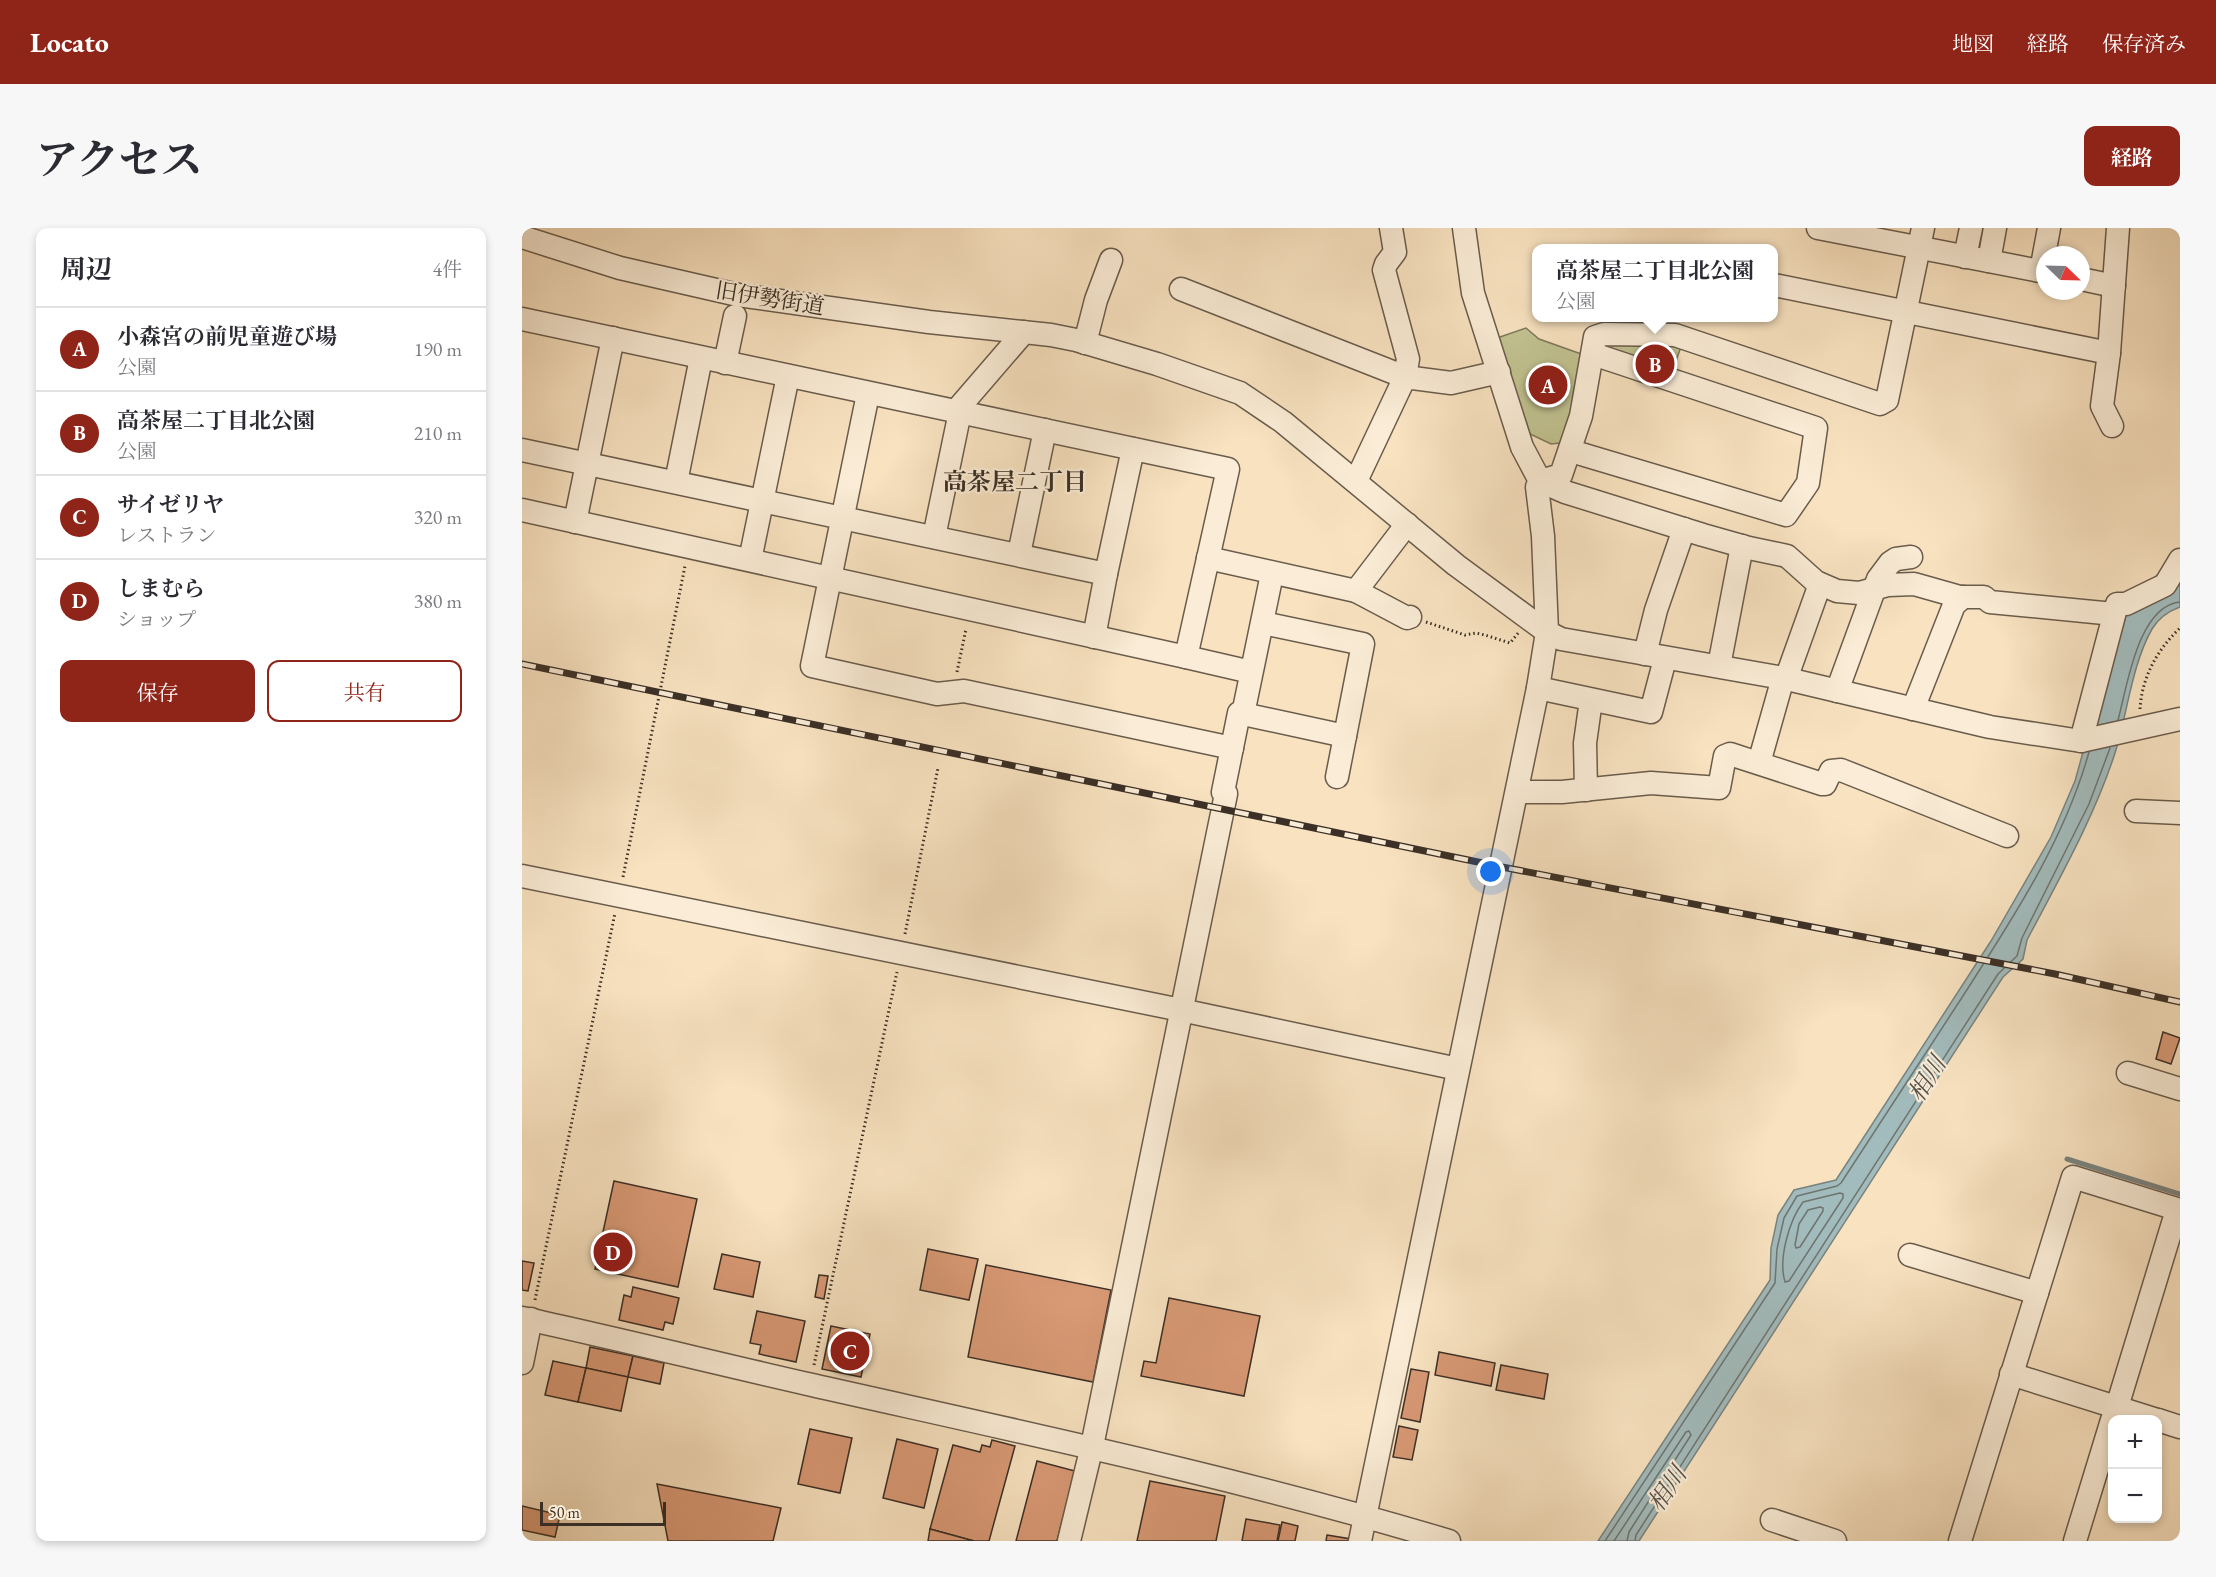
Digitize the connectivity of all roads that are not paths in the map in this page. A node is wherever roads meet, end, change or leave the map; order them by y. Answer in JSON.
{"nodes":[{"id":1,"x":1391,"y":228,"type":"edge"},
{"id":2,"x":1464,"y":228,"type":"edge"},
{"id":3,"x":1818,"y":228,"type":"edge"},
{"id":4,"x":1971,"y":228,"type":"edge"},
{"id":5,"x":1995,"y":228,"type":"edge"},
{"id":6,"x":2049,"y":228,"type":"edge"},
{"id":7,"x":2118,"y":228,"type":"edge"},
{"id":8,"x":1874,"y":233,"type":"edge"},
{"id":9,"x":522,"y":237,"type":"edge"},
{"id":10,"x":1921,"y":237,"type":"edge"},
{"id":11,"x":2047,"y":246,"type":"edge"},
{"id":12,"x":1965,"y":256,"type":"junction"},
{"id":13,"x":1112,"y":260,"type":"dead end"},
{"id":14,"x":1989,"y":261,"type":"junction"},
{"id":15,"x":2036,"y":271,"type":"edge"},
{"id":16,"x":2090,"y":281,"type":"edge"},
{"id":17,"x":1778,"y":286,"type":"edge"},
{"id":18,"x":2114,"y":286,"type":"junction"},
{"id":19,"x":1181,"y":290,"type":"dead end"},
{"id":20,"x":737,"y":304,"type":"junction"},
{"id":21,"x":1905,"y":312,"type":"junction"},
{"id":22,"x":523,"y":325,"type":"edge"},
{"id":23,"x":1024,"y":332,"type":"junction"},
{"id":24,"x":614,"y":338,"type":"junction"},
{"id":25,"x":1085,"y":343,"type":"junction"},
{"id":26,"x":2109,"y":353,"type":"junction"},
{"id":27,"x":1593,"y":354,"type":"junction"},
{"id":28,"x":701,"y":358,"type":"junction"},
{"id":29,"x":725,"y":363,"type":"junction"},
{"id":30,"x":1499,"y":372,"type":"junction"},
{"id":31,"x":788,"y":376,"type":"junction"},
{"id":32,"x":1406,"y":376,"type":"junction"},
{"id":33,"x":868,"y":394,"type":"junction"},
{"id":34,"x":958,"y":412,"type":"junction"},
{"id":35,"x":2112,"y":426,"type":"dead end"},
{"id":36,"x":1045,"y":430,"type":"junction"},
{"id":37,"x":1133,"y":449,"type":"junction"},
{"id":38,"x":522,"y":450,"type":"edge"},
{"id":39,"x":1571,"y":450,"type":"junction"},
{"id":40,"x":588,"y":464,"type":"junction"},
{"id":41,"x":1360,"y":472,"type":"junction"},
{"id":42,"x":1540,"y":481,"type":"junction"},
{"id":43,"x":676,"y":482,"type":"junction"},
{"id":44,"x":761,"y":501,"type":"junction"},
{"id":45,"x":522,"y":510,"type":"edge"},
{"id":46,"x":843,"y":519,"type":"junction"},
{"id":47,"x":575,"y":522,"type":"junction"},
{"id":48,"x":1407,"y":524,"type":"junction"},
{"id":49,"x":1684,"y":529,"type":"junction"},
{"id":50,"x":934,"y":537,"type":"junction"},
{"id":51,"x":1742,"y":546,"type":"junction"},
{"id":52,"x":1019,"y":554,"type":"junction"},
{"id":53,"x":1911,"y":557,"type":"dead end"},
{"id":54,"x":1208,"y":558,"type":"junction"},
{"id":55,"x":750,"y":560,"type":"junction"},
{"id":56,"x":2180,"y":560,"type":"edge"},
{"id":57,"x":1106,"y":574,"type":"junction"},
{"id":58,"x":1272,"y":574,"type":"junction"},
{"id":59,"x":831,"y":577,"type":"junction"},
{"id":60,"x":1820,"y":584,"type":"junction"},
{"id":61,"x":2172,"y":586,"type":"edge"},
{"id":62,"x":1875,"y":589,"type":"junction"},
{"id":63,"x":1356,"y":591,"type":"junction"},
{"id":64,"x":1973,"y":597,"type":"junction"},
{"id":65,"x":2114,"y":614,"type":"junction"},
{"id":66,"x":1410,"y":617,"type":"road end"},
{"id":67,"x":1263,"y":623,"type":"junction"},
{"id":68,"x":1547,"y":632,"type":"junction"},
{"id":69,"x":1094,"y":637,"type":"junction"},
{"id":70,"x":1655,"y":656,"type":"junction"},
{"id":71,"x":1186,"y":657,"type":"junction"},
{"id":72,"x":1719,"y":666,"type":"junction"},
{"id":73,"x":1251,"y":672,"type":"junction"},
{"id":74,"x":1785,"y":679,"type":"junction"},
{"id":75,"x":1538,"y":688,"type":"junction"},
{"id":76,"x":1837,"y":692,"type":"junction"},
{"id":77,"x":1591,"y":700,"type":"junction"},
{"id":78,"x":1913,"y":709,"type":"junction"},
{"id":79,"x":1244,"y":714,"type":"junction"},
{"id":80,"x":2180,"y":719,"type":"edge"},
{"id":81,"x":1345,"y":736,"type":"junction"},
{"id":82,"x":2081,"y":741,"type":"junction"},
{"id":83,"x":1232,"y":748,"type":"junction"},
{"id":84,"x":1759,"y":763,"type":"junction"},
{"id":85,"x":1337,"y":777,"type":"dead end"},
{"id":86,"x":1586,"y":790,"type":"junction"},
{"id":87,"x":1517,"y":792,"type":"junction"},
{"id":88,"x":2136,"y":811,"type":"dead end"},
{"id":89,"x":2180,"y":813,"type":"edge"},
{"id":90,"x":2007,"y":836,"type":"dead end"},
{"id":91,"x":522,"y":876,"type":"edge"},
{"id":92,"x":1181,"y":1010,"type":"junction"},
{"id":93,"x":1458,"y":1069,"type":"junction"},
{"id":94,"x":2128,"y":1073,"type":"dead end"},
{"id":95,"x":2180,"y":1089,"type":"edge"},
{"id":96,"x":2179,"y":1210,"type":"edge"},
{"id":97,"x":1910,"y":1255,"type":"dead end"},
{"id":98,"x":2037,"y":1293,"type":"junction"},
{"id":99,"x":526,"y":1318,"type":"edge"},
{"id":100,"x":522,"y":1363,"type":"edge"},
{"id":101,"x":2012,"y":1374,"type":"junction"},
{"id":102,"x":2114,"y":1415,"type":"edge"},
{"id":103,"x":2162,"y":1422,"type":"edge"},
{"id":104,"x":2180,"y":1427,"type":"edge"},
{"id":105,"x":2108,"y":1434,"type":"edge"},
{"id":106,"x":1092,"y":1446,"type":"junction"},
{"id":107,"x":1365,"y":1516,"type":"junction"},
{"id":108,"x":1772,"y":1520,"type":"dead end"},
{"id":109,"x":1070,"y":1541,"type":"edge"},
{"id":110,"x":1360,"y":1541,"type":"edge"},
{"id":111,"x":1449,"y":1541,"type":"edge"},
{"id":112,"x":1835,"y":1541,"type":"edge"},
{"id":113,"x":1960,"y":1541,"type":"edge"},
{"id":114,"x":2075,"y":1541,"type":"edge"}],
"edges":[{"from":1,"to":32,"type":"street"},
{"from":2,"to":30,"type":"street"},
{"from":3,"to":8,"type":"street"},
{"from":4,"to":12,"type":"street"},
{"from":5,"to":14,"type":"street"},
{"from":6,"to":11,"type":"street"},
{"from":7,"to":18,"type":"street"},
{"from":8,"to":10,"type":"street"},
{"from":9,"to":20,"type":"street","name":"旧伊勢街道"},
{"from":10,"to":12,"type":"street"},
{"from":10,"to":21,"type":"street"},
{"from":12,"to":14,"type":"street"},
{"from":13,"to":25,"type":"street"},
{"from":14,"to":15,"type":"street"},
{"from":16,"to":18,"type":"street"},
{"from":17,"to":21,"type":"street"},
{"from":18,"to":26,"type":"street"},
{"from":19,"to":32,"type":"street"},
{"from":20,"to":23,"type":"street","name":"旧伊勢街道"},
{"from":20,"to":29,"type":"street"},
{"from":21,"to":26,"type":"street"},
{"from":21,"to":27,"type":"street"},
{"from":22,"to":24,"type":"street"},
{"from":23,"to":25,"type":"street","name":"旧伊勢街道"},
{"from":23,"to":34,"type":"street"},
{"from":24,"to":28,"type":"street"},
{"from":24,"to":40,"type":"street"},
{"from":25,"to":41,"type":"street","name":"旧伊勢街道"},
{"from":26,"to":35,"type":"street"},
{"from":27,"to":39,"type":"street"},
{"from":27,"to":39,"type":"street"},
{"from":28,"to":29,"type":"street"},
{"from":28,"to":43,"type":"street"},
{"from":29,"to":31,"type":"street"},
{"from":30,"to":32,"type":"street"},
{"from":30,"to":42,"type":"street"},
{"from":31,"to":33,"type":"street"},
{"from":31,"to":44,"type":"street"},
{"from":32,"to":41,"type":"street"},
{"from":33,"to":34,"type":"street"},
{"from":33,"to":46,"type":"street"},
{"from":34,"to":36,"type":"street"},
{"from":34,"to":50,"type":"street"},
{"from":36,"to":37,"type":"street"},
{"from":36,"to":52,"type":"street"},
{"from":37,"to":54,"type":"street"},
{"from":37,"to":57,"type":"street"},
{"from":38,"to":40,"type":"street"},
{"from":39,"to":42,"type":"street"},
{"from":40,"to":43,"type":"street"},
{"from":40,"to":47,"type":"street"},
{"from":41,"to":48,"type":"street","name":"旧伊勢街道"},
{"from":42,"to":49,"type":"street"},
{"from":42,"to":68,"type":"street"},
{"from":43,"to":44,"type":"street"},
{"from":44,"to":46,"type":"street"},
{"from":44,"to":55,"type":"street"},
{"from":45,"to":47,"type":"street"},
{"from":46,"to":50,"type":"street"},
{"from":46,"to":59,"type":"street"},
{"from":47,"to":55,"type":"street"},
{"from":48,"to":63,"type":"street"},
{"from":48,"to":68,"type":"street","name":"旧伊勢街道"},
{"from":49,"to":51,"type":"street"},
{"from":49,"to":70,"type":"street"},
{"from":50,"to":52,"type":"street"},
{"from":51,"to":60,"type":"street"},
{"from":51,"to":72,"type":"street"},
{"from":52,"to":57,"type":"street"},
{"from":53,"to":62,"type":"street"},
{"from":54,"to":58,"type":"street"},
{"from":54,"to":71,"type":"street"},
{"from":55,"to":59,"type":"street"},
{"from":56,"to":61,"type":"street"},
{"from":57,"to":69,"type":"street"},
{"from":58,"to":63,"type":"street"},
{"from":58,"to":67,"type":"street"},
{"from":59,"to":69,"type":"street"},
{"from":59,"to":83,"type":"street"},
{"from":60,"to":62,"type":"street"},
{"from":60,"to":74,"type":"street"},
{"from":61,"to":65,"type":"street"},
{"from":62,"to":64,"type":"street"},
{"from":62,"to":76,"type":"street"},
{"from":63,"to":66,"type":"street"},
{"from":64,"to":65,"type":"street"},
{"from":64,"to":78,"type":"street"},
{"from":65,"to":82,"type":"street"},
{"from":67,"to":73,"type":"street"},
{"from":67,"to":81,"type":"street"},
{"from":68,"to":70,"type":"street","name":"旧伊勢街道"},
{"from":68,"to":75,"type":"street"},
{"from":69,"to":71,"type":"street"},
{"from":70,"to":72,"type":"street","name":"旧伊勢街道"},
{"from":70,"to":77,"type":"street"},
{"from":71,"to":73,"type":"street"},
{"from":72,"to":74,"type":"street","name":"旧伊勢街道"},
{"from":73,"to":79,"type":"street"},
{"from":74,"to":76,"type":"street","name":"旧伊勢街道"},
{"from":74,"to":84,"type":"street"},
{"from":75,"to":77,"type":"street"},
{"from":75,"to":87,"type":"street"},
{"from":76,"to":78,"type":"street","name":"旧伊勢街道"},
{"from":77,"to":86,"type":"street"},
{"from":78,"to":82,"type":"street","name":"旧伊勢街道"},
{"from":79,"to":81,"type":"street"},
{"from":79,"to":83,"type":"street"},
{"from":80,"to":82,"type":"street"},
{"from":81,"to":85,"type":"street"},
{"from":83,"to":92,"type":"street"},
{"from":84,"to":86,"type":"street"},
{"from":84,"to":90,"type":"street"},
{"from":86,"to":87,"type":"street"},
{"from":87,"to":93,"type":"street"},
{"from":88,"to":89,"type":"street"},
{"from":91,"to":92,"type":"street"},
{"from":92,"to":93,"type":"street"},
{"from":92,"to":106,"type":"street"},
{"from":93,"to":107,"type":"street"},
{"from":94,"to":95,"type":"street"},
{"from":96,"to":98,"type":"street"},
{"from":96,"to":102,"type":"street"},
{"from":97,"to":98,"type":"street"},
{"from":98,"to":101,"type":"street"},
{"from":99,"to":100,"type":"street"},
{"from":99,"to":106,"type":"street"},
{"from":101,"to":102,"type":"street"},
{"from":101,"to":113,"type":"street"},
{"from":103,"to":104,"type":"street"},
{"from":105,"to":114,"type":"street"},
{"from":106,"to":107,"type":"street"},
{"from":106,"to":109,"type":"street"},
{"from":107,"to":110,"type":"street"},
{"from":107,"to":111,"type":"street"},
{"from":108,"to":112,"type":"street"}]}
